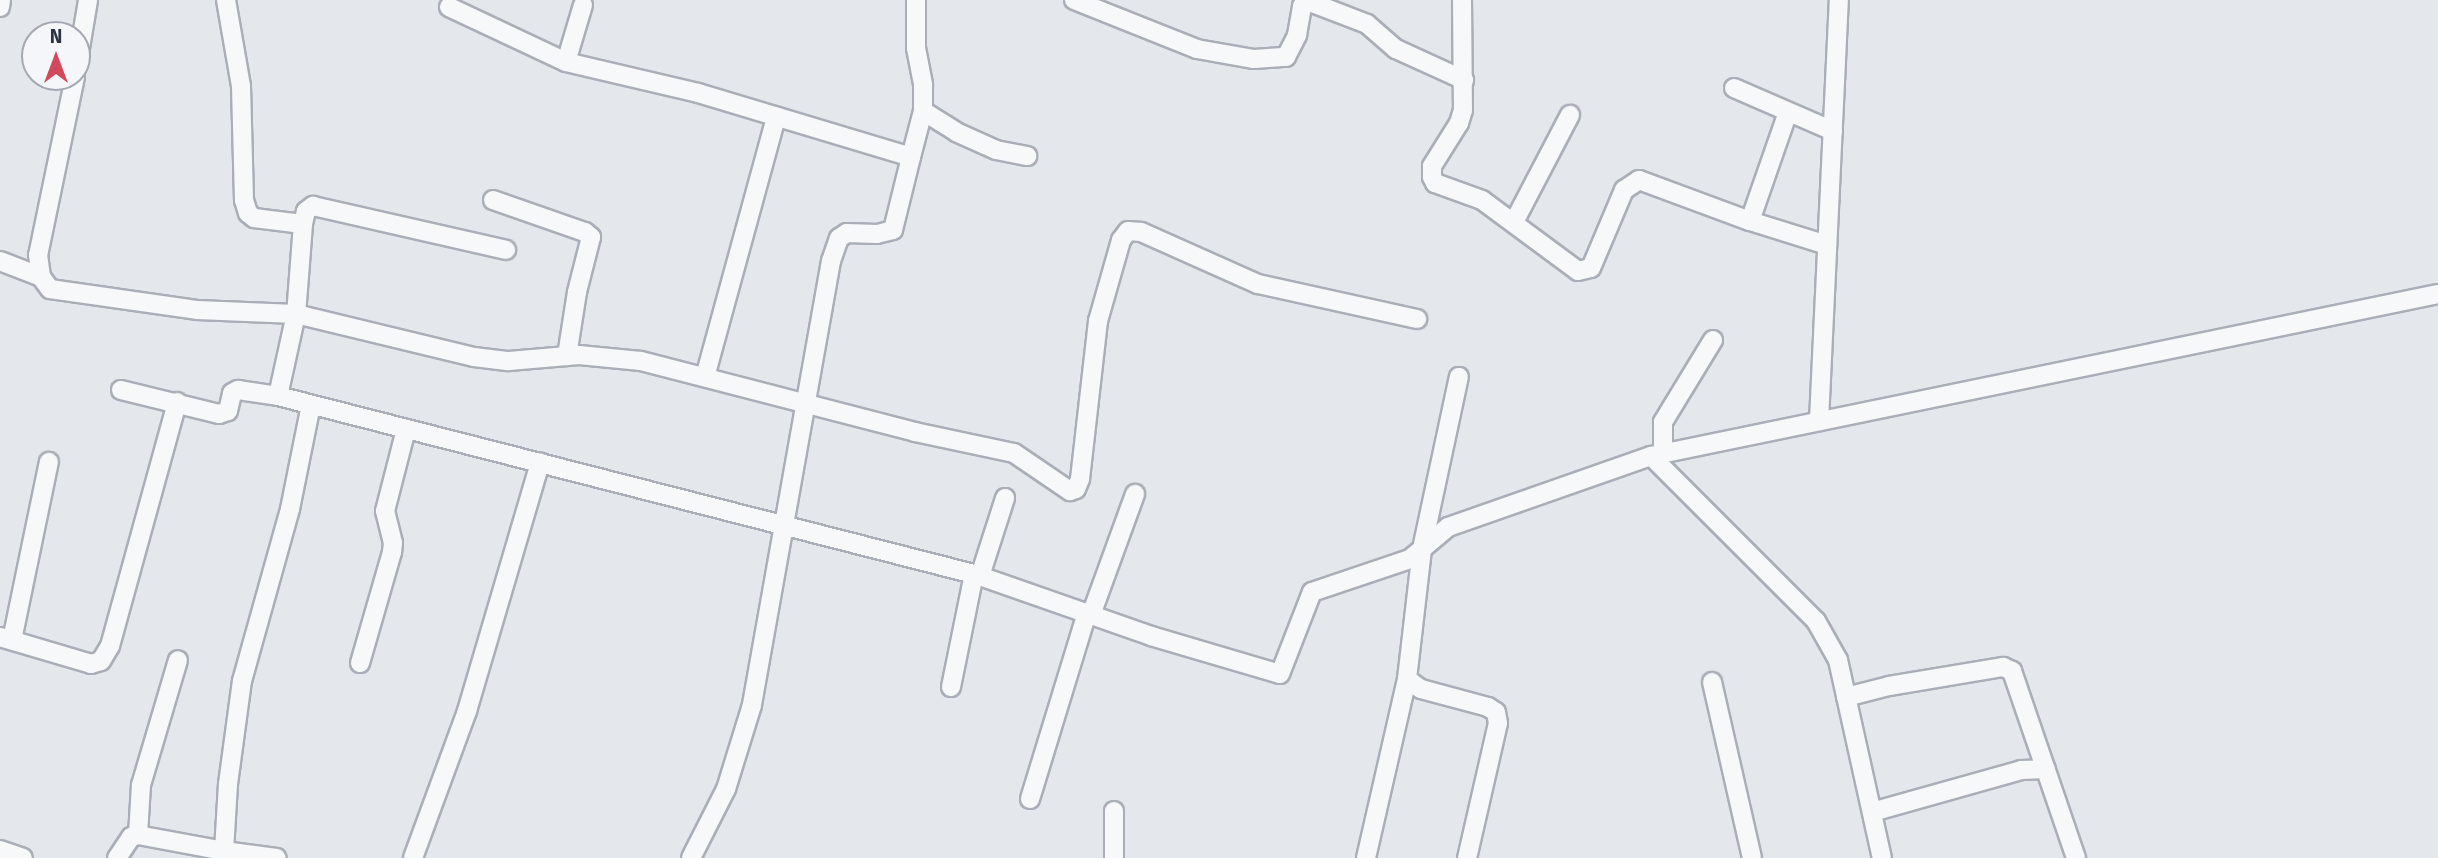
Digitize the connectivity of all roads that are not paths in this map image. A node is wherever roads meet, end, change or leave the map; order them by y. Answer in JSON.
{"nodes":[{"id":1,"x":1,"y":0,"type":"edge"},
{"id":2,"x":88,"y":0,"type":"edge"},
{"id":3,"x":226,"y":0,"type":"edge"},
{"id":4,"x":916,"y":0,"type":"edge"},
{"id":5,"x":1074,"y":0,"type":"edge"},
{"id":6,"x":1462,"y":0,"type":"edge"},
{"id":7,"x":1839,"y":0,"type":"edge"},
{"id":8,"x":583,"y":5,"type":"dead end"},
{"id":9,"x":0,"y":7,"type":"edge"},
{"id":10,"x":449,"y":8,"type":"dead end"},
{"id":11,"x":84,"y":21,"type":"edge"},
{"id":12,"x":566,"y":62,"type":"junction"},
{"id":13,"x":1464,"y":80,"type":"junction"},
{"id":14,"x":1734,"y":88,"type":"dead end"},
{"id":15,"x":72,"y":91,"type":"edge"},
{"id":16,"x":923,"y":111,"type":"junction"},
{"id":17,"x":1788,"y":111,"type":"junction"},
{"id":18,"x":1570,"y":115,"type":"dead end"},
{"id":19,"x":776,"y":117,"type":"junction"},
{"id":20,"x":1833,"y":131,"type":"junction"},
{"id":21,"x":1027,"y":156,"type":"dead end"},
{"id":22,"x":911,"y":157,"type":"junction"},
{"id":23,"x":493,"y":200,"type":"dead end"},
{"id":24,"x":1751,"y":221,"type":"junction"},
{"id":25,"x":1514,"y":222,"type":"junction"},
{"id":26,"x":303,"y":224,"type":"junction"},
{"id":27,"x":1827,"y":245,"type":"junction"},
{"id":28,"x":506,"y":250,"type":"dead end"},
{"id":29,"x":0,"y":261,"type":"edge"},
{"id":30,"x":41,"y":277,"type":"junction"},
{"id":31,"x":2438,"y":294,"type":"edge"},
{"id":32,"x":296,"y":314,"type":"junction"},
{"id":33,"x":1417,"y":319,"type":"dead end"},
{"id":34,"x":1713,"y":340,"type":"dead end"},
{"id":35,"x":567,"y":356,"type":"junction"},
{"id":36,"x":705,"y":377,"type":"junction"},
{"id":37,"x":1459,"y":377,"type":"dead end"},
{"id":38,"x":121,"y":390,"type":"dead end"},
{"id":39,"x":278,"y":397,"type":"junction"},
{"id":40,"x":177,"y":401,"type":"junction"},
{"id":41,"x":805,"y":401,"type":"junction"},
{"id":42,"x":311,"y":405,"type":"junction"},
{"id":43,"x":1819,"y":421,"type":"junction"},
{"id":44,"x":406,"y":429,"type":"junction"},
{"id":45,"x":1657,"y":455,"type":"junction"},
{"id":46,"x":49,"y":461,"type":"dead end"},
{"id":47,"x":540,"y":463,"type":"junction"},
{"id":48,"x":1135,"y":494,"type":"dead end"},
{"id":49,"x":1005,"y":498,"type":"dead end"},
{"id":50,"x":783,"y":525,"type":"junction"},
{"id":51,"x":1422,"y":549,"type":"junction"},
{"id":52,"x":977,"y":575,"type":"junction"},
{"id":53,"x":1089,"y":614,"type":"junction"},
{"id":54,"x":6,"y":639,"type":"edge"},
{"id":55,"x":178,"y":660,"type":"dead end"},
{"id":56,"x":360,"y":663,"type":"dead end"},
{"id":57,"x":1407,"y":679,"type":"junction"},
{"id":58,"x":1712,"y":682,"type":"dead end"},
{"id":59,"x":951,"y":687,"type":"dead end"},
{"id":60,"x":1846,"y":697,"type":"junction"},
{"id":61,"x":2046,"y":769,"type":"junction"},
{"id":62,"x":1030,"y":799,"type":"dead end"},
{"id":63,"x":1115,"y":811,"type":"dead end"},
{"id":64,"x":1872,"y":813,"type":"junction"},
{"id":65,"x":138,"y":835,"type":"junction"},
{"id":66,"x":0,"y":850,"type":"edge"},
{"id":67,"x":224,"y":851,"type":"junction"},
{"id":68,"x":1118,"y":856,"type":"edge"},
{"id":69,"x":23,"y":858,"type":"edge"},
{"id":70,"x":117,"y":858,"type":"edge"},
{"id":71,"x":277,"y":858,"type":"edge"},
{"id":72,"x":413,"y":858,"type":"edge"},
{"id":73,"x":692,"y":858,"type":"edge"},
{"id":74,"x":1366,"y":858,"type":"edge"},
{"id":75,"x":1467,"y":858,"type":"edge"},
{"id":76,"x":1751,"y":858,"type":"edge"},
{"id":77,"x":1882,"y":858,"type":"edge"},
{"id":78,"x":2076,"y":858,"type":"edge"}],
"edges":[{"from":1,"to":9,"type":"street"},
{"from":2,"to":11,"type":"street"},
{"from":3,"to":26,"type":"street"},
{"from":4,"to":16,"type":"street"},
{"from":5,"to":13,"type":"street"},
{"from":6,"to":13,"type":"street"},
{"from":7,"to":20,"type":"street"},
{"from":8,"to":12,"type":"street"},
{"from":10,"to":12,"type":"street"},
{"from":12,"to":19,"type":"street"},
{"from":13,"to":25,"type":"street"},
{"from":14,"to":17,"type":"street"},
{"from":15,"to":30,"type":"street"},
{"from":16,"to":21,"type":"street"},
{"from":16,"to":22,"type":"street"},
{"from":17,"to":20,"type":"street"},
{"from":17,"to":24,"type":"street"},
{"from":18,"to":25,"type":"street"},
{"from":19,"to":22,"type":"street"},
{"from":19,"to":36,"type":"street"},
{"from":20,"to":27,"type":"street"},
{"from":22,"to":41,"type":"street"},
{"from":23,"to":35,"type":"street"},
{"from":24,"to":25,"type":"street"},
{"from":24,"to":27,"type":"street"},
{"from":26,"to":28,"type":"street"},
{"from":26,"to":32,"type":"street"},
{"from":27,"to":43,"type":"street"},
{"from":29,"to":30,"type":"street"},
{"from":30,"to":32,"type":"street"},
{"from":31,"to":43,"type":"street"},
{"from":32,"to":35,"type":"street"},
{"from":32,"to":39,"type":"street"},
{"from":33,"to":41,"type":"street"},
{"from":34,"to":45,"type":"street"},
{"from":35,"to":36,"type":"street"},
{"from":36,"to":41,"type":"street"},
{"from":37,"to":51,"type":"street"},
{"from":38,"to":40,"type":"street"},
{"from":39,"to":40,"type":"street"},
{"from":39,"to":42,"type":"street"},
{"from":40,"to":54,"type":"street"},
{"from":41,"to":50,"type":"street"},
{"from":42,"to":44,"type":"street"},
{"from":42,"to":67,"type":"street"},
{"from":43,"to":45,"type":"street"},
{"from":44,"to":47,"type":"street"},
{"from":44,"to":56,"type":"street"},
{"from":45,"to":51,"type":"street"},
{"from":45,"to":60,"type":"street"},
{"from":46,"to":54,"type":"street"},
{"from":47,"to":50,"type":"street"},
{"from":47,"to":72,"type":"street"},
{"from":48,"to":53,"type":"street"},
{"from":49,"to":52,"type":"street"},
{"from":50,"to":52,"type":"street"},
{"from":50,"to":73,"type":"street"},
{"from":51,"to":53,"type":"street"},
{"from":51,"to":57,"type":"street"},
{"from":52,"to":53,"type":"street"},
{"from":52,"to":59,"type":"street"},
{"from":53,"to":62,"type":"street"},
{"from":55,"to":65,"type":"street"},
{"from":57,"to":74,"type":"street"},
{"from":57,"to":75,"type":"street"},
{"from":58,"to":76,"type":"street"},
{"from":60,"to":61,"type":"street"},
{"from":60,"to":64,"type":"street"},
{"from":61,"to":64,"type":"street"},
{"from":61,"to":78,"type":"street"},
{"from":63,"to":68,"type":"street"},
{"from":64,"to":77,"type":"street"},
{"from":65,"to":67,"type":"street"},
{"from":65,"to":70,"type":"street"},
{"from":66,"to":69,"type":"street"},
{"from":67,"to":71,"type":"street"}]}
